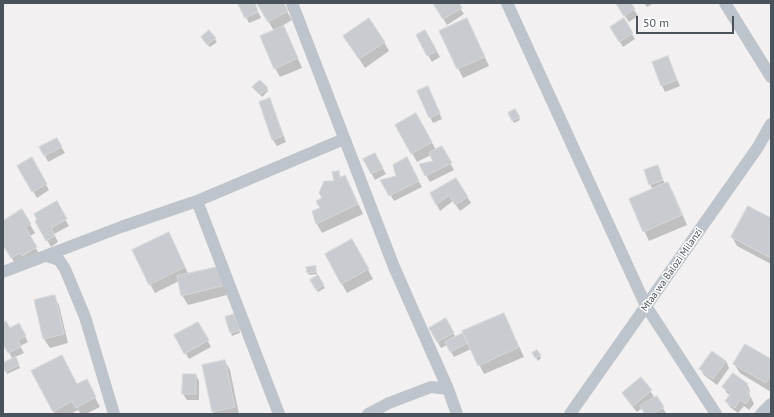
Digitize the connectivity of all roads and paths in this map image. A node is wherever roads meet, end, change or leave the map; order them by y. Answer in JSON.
{"nodes":[{"id":1,"x":292,"y":3,"type":"edge"},
{"id":2,"x":507,"y":3,"type":"edge"},
{"id":3,"x":725,"y":3,"type":"edge"},
{"id":4,"x":771,"y":77,"type":"edge"},
{"id":5,"x":771,"y":124,"type":"edge"},
{"id":6,"x":344,"y":139,"type":"junction"},
{"id":7,"x":197,"y":200,"type":"junction"},
{"id":8,"x":47,"y":256,"type":"junction"},
{"id":9,"x":3,"y":272,"type":"edge"},
{"id":10,"x":646,"y":306,"type":"junction"},
{"id":11,"x":448,"y":389,"type":"junction"},
{"id":12,"x":771,"y":404,"type":"edge"},
{"id":13,"x":114,"y":414,"type":"edge"},
{"id":14,"x":279,"y":414,"type":"edge"},
{"id":15,"x":368,"y":414,"type":"edge"},
{"id":16,"x":457,"y":414,"type":"edge"},
{"id":17,"x":570,"y":414,"type":"edge"},
{"id":18,"x":716,"y":414,"type":"edge"},
{"id":19,"x":762,"y":414,"type":"edge"}],
"edges":[{"from":1,"to":6,"type":"street"},
{"from":2,"to":10,"type":"street"},
{"from":3,"to":4,"type":"street"},
{"from":5,"to":10,"type":"street","name":"Mtaa wa Balozi Milanzi"},
{"from":6,"to":7,"type":"street"},
{"from":6,"to":11,"type":"street"},
{"from":7,"to":8,"type":"street"},
{"from":7,"to":14,"type":"street"},
{"from":8,"to":9,"type":"street"},
{"from":8,"to":13,"type":"street"},
{"from":10,"to":17,"type":"street","name":"Mtaa wa Balozi Milanzi"},
{"from":10,"to":18,"type":"street"},
{"from":11,"to":15,"type":"street"},
{"from":11,"to":16,"type":"street"},
{"from":12,"to":19,"type":"street"}]}
